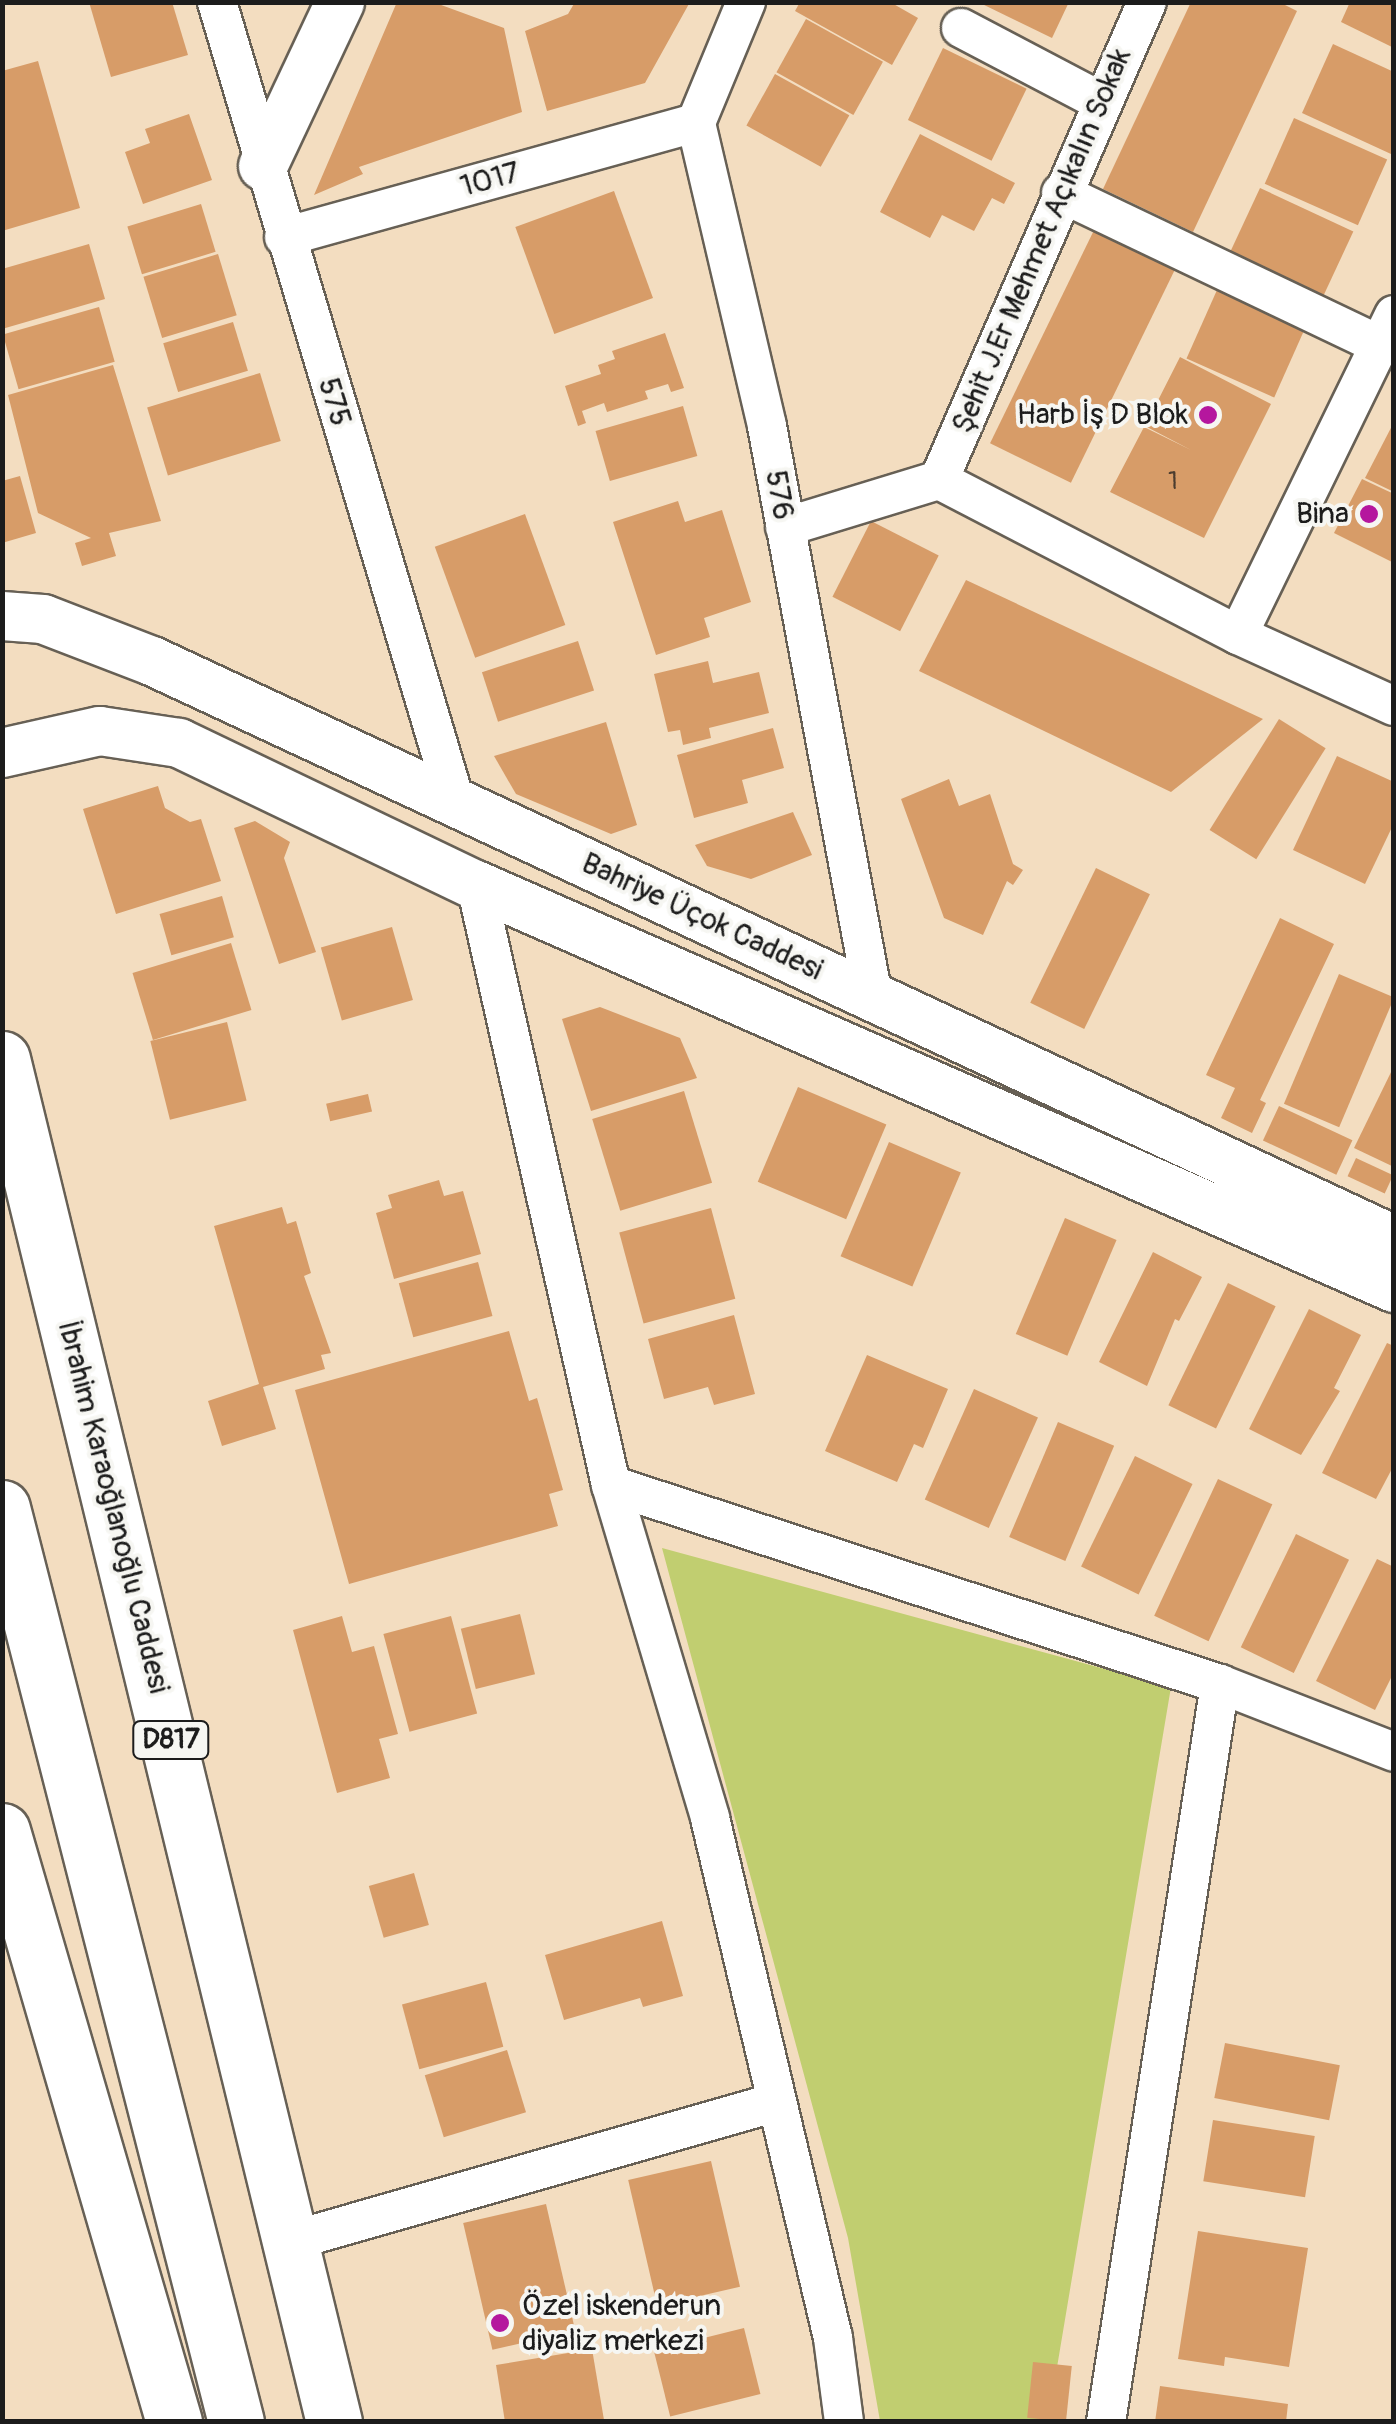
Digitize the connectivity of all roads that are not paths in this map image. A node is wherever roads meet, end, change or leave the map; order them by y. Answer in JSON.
{"nodes":[{"id":1,"x":217,"y":2,"type":"edge"},
{"id":2,"x":340,"y":2,"type":"edge"},
{"id":3,"x":746,"y":2,"type":"edge"},
{"id":4,"x":1146,"y":2,"type":"edge"},
{"id":5,"x":961,"y":28,"type":"dead end"},
{"id":6,"x":1102,"y":102,"type":"junction"},
{"id":7,"x":696,"y":122,"type":"junction"},
{"id":8,"x":263,"y":166,"type":"junction"},
{"id":9,"x":1061,"y":194,"type":"junction"},
{"id":10,"x":284,"y":237,"type":"junction"},
{"id":11,"x":1387,"y":330,"type":"edge"},
{"id":12,"x":939,"y":480,"type":"junction"},
{"id":13,"x":785,"y":527,"type":"junction"},
{"id":14,"x":2,"y":616,"type":"edge"},
{"id":15,"x":1238,"y":635,"type":"junction"},
{"id":16,"x":1394,"y":706,"type":"edge"},
{"id":17,"x":2,"y":753,"type":"edge"},
{"id":18,"x":454,"y":801,"type":"junction"},
{"id":19,"x":476,"y":886,"type":"junction"},
{"id":20,"x":873,"y":997,"type":"junction"},
{"id":21,"x":2,"y":1059,"type":"edge"},
{"id":22,"x":1394,"y":1240,"type":"edge"},
{"id":23,"x":1394,"y":1288,"type":"edge"},
{"id":24,"x":611,"y":1485,"type":"junction"},
{"id":25,"x":2,"y":1508,"type":"edge"},
{"id":26,"x":1220,"y":1684,"type":"junction"},
{"id":27,"x":1394,"y":1752,"type":"edge"},
{"id":28,"x":2,"y":1831,"type":"edge"},
{"id":29,"x":777,"y":2102,"type":"junction"},
{"id":30,"x":294,"y":2240,"type":"junction"},
{"id":31,"x":174,"y":2422,"type":"edge"},
{"id":32,"x":236,"y":2422,"type":"edge"},
{"id":33,"x":334,"y":2422,"type":"edge"},
{"id":34,"x":844,"y":2422,"type":"edge"},
{"id":35,"x":1106,"y":2422,"type":"edge"}],
"edges":[{"from":1,"to":8,"type":"street","name":"575"},
{"from":2,"to":8,"type":"street"},
{"from":3,"to":7,"type":"street"},
{"from":4,"to":6,"type":"street","name":"Şehit J.Er Mehmet Açıkalın Sokak"},
{"from":5,"to":6,"type":"street"},
{"from":6,"to":9,"type":"street","name":"Şehit J.Er Mehmet Açıkalın Sokak"},
{"from":7,"to":10,"type":"street","name":"1017"},
{"from":7,"to":13,"type":"street","name":"576"},
{"from":8,"to":10,"type":"street","name":"575"},
{"from":9,"to":11,"type":"street"},
{"from":9,"to":12,"type":"street","name":"Şehit J.Er Mehmet Açıkalın Sokak"},
{"from":10,"to":18,"type":"street","name":"575"},
{"from":11,"to":15,"type":"street"},
{"from":12,"to":13,"type":"street"},
{"from":12,"to":15,"type":"street"},
{"from":13,"to":20,"type":"street","name":"576"},
{"from":14,"to":18,"type":"street","name":"Bahriye Üçok Caddesi"},
{"from":15,"to":16,"type":"street"},
{"from":17,"to":19,"type":"street","name":"Bahriye Üçok Caddesi"},
{"from":18,"to":20,"type":"street","name":"Bahriye Üçok Caddesi"},
{"from":19,"to":23,"type":"street","name":"Bahriye Üçok Caddesi"},
{"from":19,"to":24,"type":"street"},
{"from":20,"to":22,"type":"street","name":"Bahriye Üçok Caddesi"},
{"from":21,"to":30,"type":"highway","name":"İbrahim Karaoğlanoğlu Caddesi","number":"D817"},
{"from":24,"to":26,"type":"street"},
{"from":24,"to":29,"type":"street"},
{"from":25,"to":32,"type":"highway"},
{"from":26,"to":27,"type":"street"},
{"from":26,"to":35,"type":"street"},
{"from":28,"to":31,"type":"highway"},
{"from":29,"to":30,"type":"street"},
{"from":29,"to":34,"type":"street"},
{"from":30,"to":33,"type":"highway","name":"İbrahim Karaoğlanoğlu Caddesi","number":"D817"}]}
